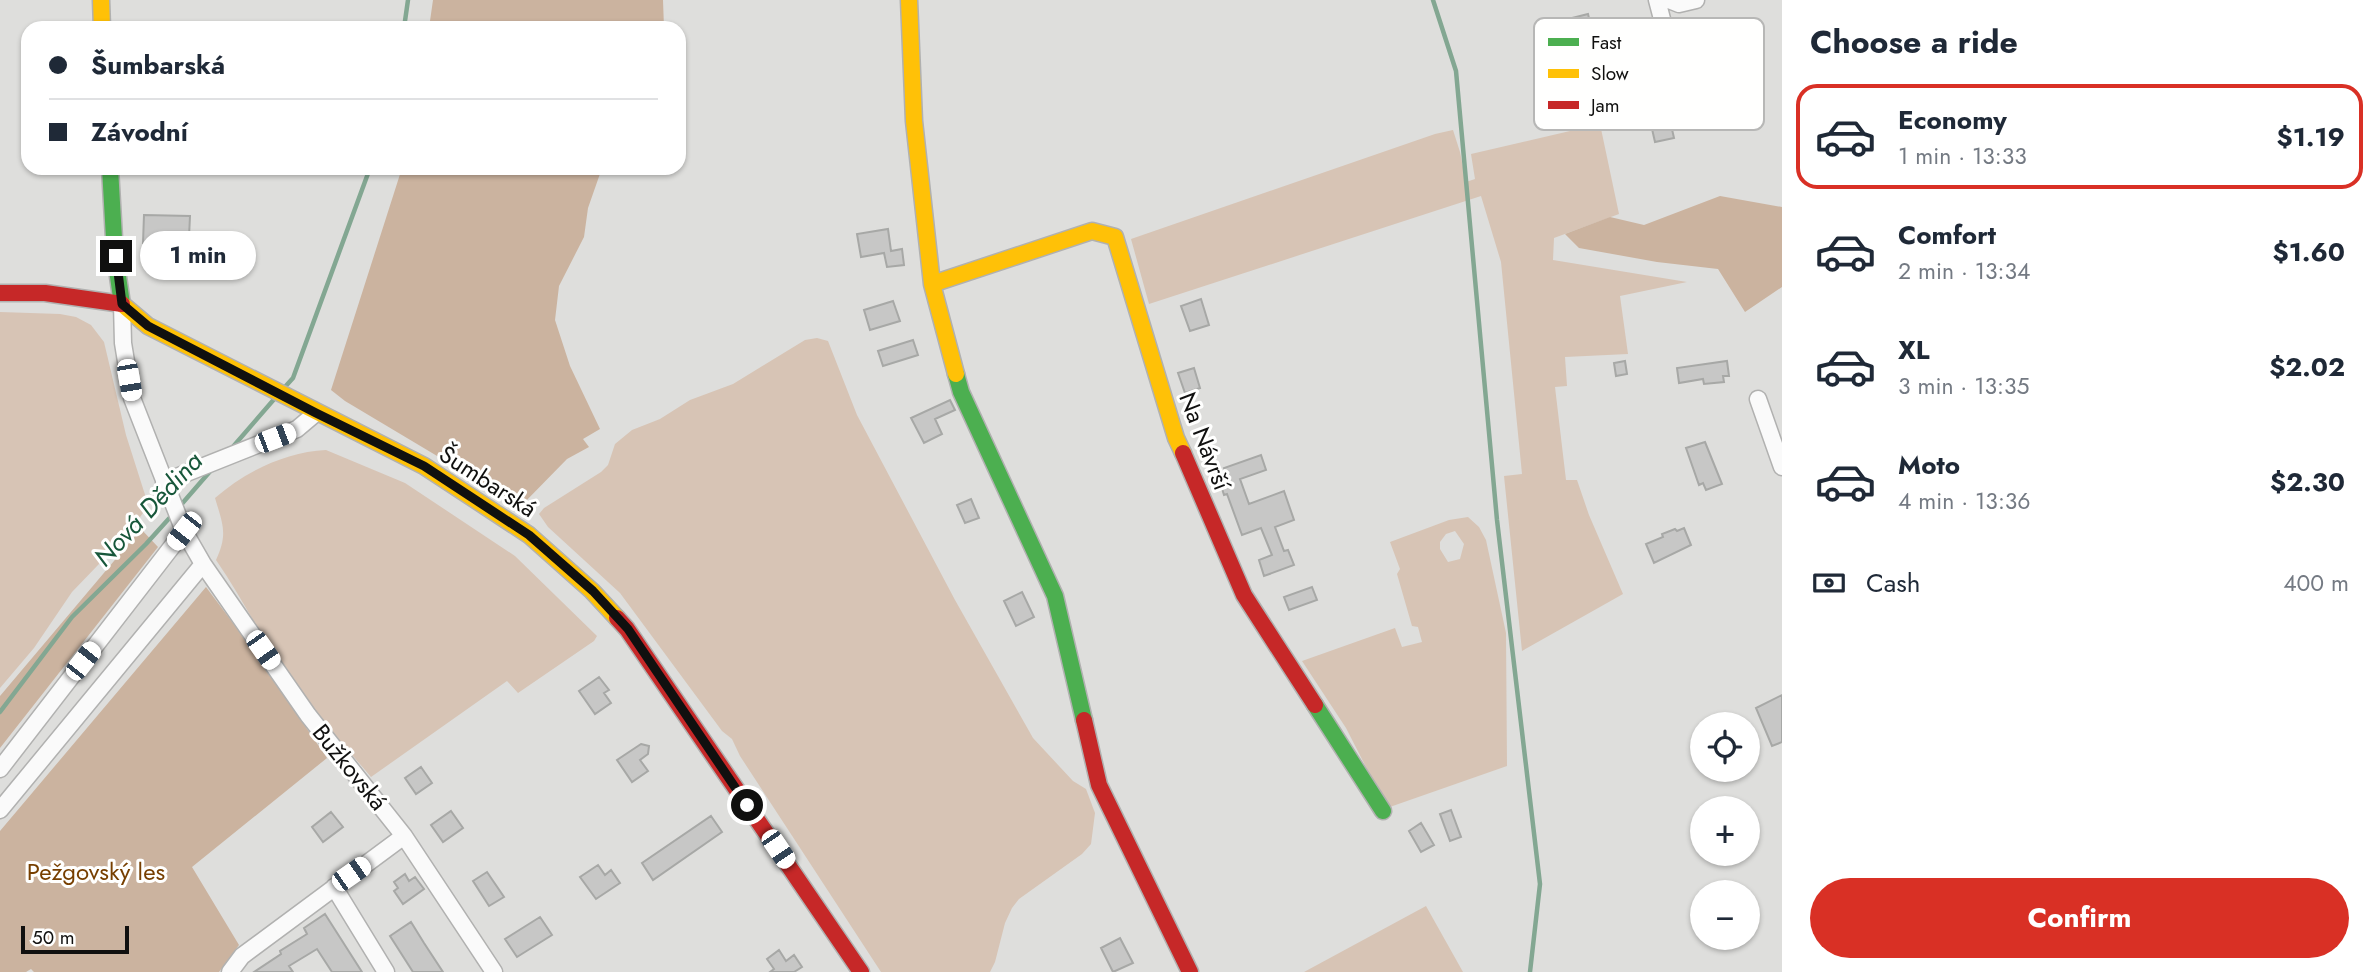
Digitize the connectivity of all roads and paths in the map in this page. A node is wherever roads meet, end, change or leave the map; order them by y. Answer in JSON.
{"nodes":[{"id":1,"x":101,"y":0,"type":"edge"},
{"id":2,"x":909,"y":0,"type":"edge"},
{"id":3,"x":1657,"y":0,"type":"edge"},
{"id":4,"x":1669,"y":0,"type":"edge"},
{"id":5,"x":1696,"y":0,"type":"edge"},
{"id":6,"x":1662,"y":18,"type":"edge"},
{"id":7,"x":102,"y":21,"type":"edge"},
{"id":8,"x":110,"y":175,"type":"edge"},
{"id":9,"x":932,"y":284,"type":"junction"},
{"id":10,"x":0,"y":293,"type":"edge"},
{"id":11,"x":122,"y":304,"type":"junction"},
{"id":12,"x":1758,"y":399,"type":"dead end"},
{"id":13,"x":316,"y":413,"type":"junction"},
{"id":14,"x":1782,"y":467,"type":"edge"},
{"id":15,"x":164,"y":482,"type":"junction"},
{"id":16,"x":184,"y":531,"type":"junction"},
{"id":17,"x":203,"y":564,"type":"junction"},
{"id":18,"x":0,"y":769,"type":"edge"},
{"id":19,"x":0,"y":810,"type":"edge"},
{"id":20,"x":1383,"y":811,"type":"dead end"},
{"id":21,"x":404,"y":836,"type":"junction"},
{"id":22,"x":334,"y":887,"type":"junction"},
{"id":23,"x":230,"y":972,"type":"edge"},
{"id":24,"x":386,"y":972,"type":"edge"},
{"id":25,"x":494,"y":972,"type":"edge"},
{"id":26,"x":861,"y":972,"type":"edge"},
{"id":27,"x":1190,"y":972,"type":"edge"}],
"edges":[{"from":1,"to":7,"type":"street"},
{"from":2,"to":9,"type":"street"},
{"from":3,"to":6,"type":"street"},
{"from":4,"to":5,"type":"street"},
{"from":8,"to":11,"type":"street"},
{"from":9,"to":20,"type":"street","name":"Na Návrší"},
{"from":9,"to":27,"type":"street"},
{"from":10,"to":11,"type":"street"},
{"from":11,"to":13,"type":"street","name":"Šumbarská"},
{"from":11,"to":15,"type":"street","name":"Bužkovská"},
{"from":12,"to":14,"type":"street"},
{"from":13,"to":15,"type":"street"},
{"from":13,"to":26,"type":"street","name":"Šumbarská"},
{"from":15,"to":16,"type":"street","name":"Bužkovská"},
{"from":16,"to":17,"type":"street","name":"Bužkovská"},
{"from":16,"to":18,"type":"street"},
{"from":17,"to":19,"type":"street"},
{"from":17,"to":21,"type":"street","name":"Bužkovská"},
{"from":21,"to":22,"type":"street"},
{"from":21,"to":25,"type":"street","name":"Bužkovská"},
{"from":22,"to":23,"type":"street"},
{"from":22,"to":24,"type":"street"}]}
